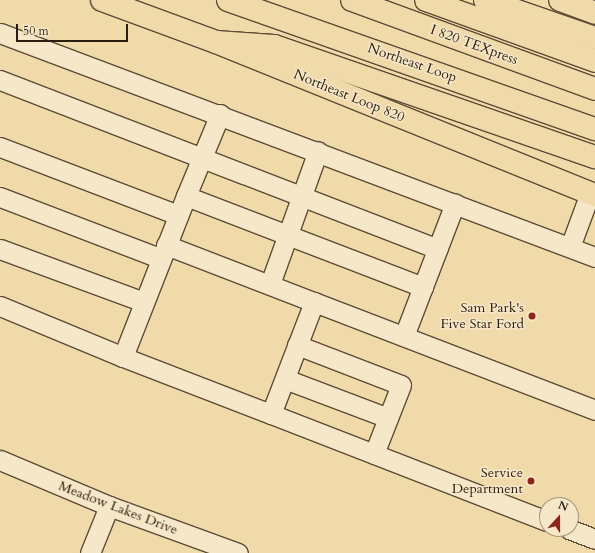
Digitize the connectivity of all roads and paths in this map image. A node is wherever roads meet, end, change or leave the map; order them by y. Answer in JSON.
{"nodes":[{"id":1,"x":102,"y":0,"type":"edge"},
{"id":2,"x":228,"y":0,"type":"edge"},
{"id":3,"x":352,"y":0,"type":"edge"},
{"id":4,"x":426,"y":0,"type":"edge"},
{"id":5,"x":485,"y":0,"type":"edge"},
{"id":6,"x":560,"y":0,"type":"edge"},
{"id":7,"x":595,"y":13,"type":"edge"},
{"id":8,"x":0,"y":33,"type":"edge"},
{"id":9,"x":595,"y":38,"type":"edge"},
{"id":10,"x":216,"y":42,"type":"junction"},
{"id":11,"x":595,"y":61,"type":"edge"},
{"id":12,"x":0,"y":80,"type":"edge"},
{"id":13,"x":595,"y":89,"type":"edge"},
{"id":14,"x":220,"y":114,"type":"junction"},
{"id":15,"x":595,"y":129,"type":"edge"},
{"id":16,"x":0,"y":147,"type":"edge"},
{"id":17,"x":318,"y":151,"type":"junction"},
{"id":18,"x":201,"y":157,"type":"junction"},
{"id":19,"x":595,"y":157,"type":"edge"},
{"id":20,"x":592,"y":194,"type":"edge"},
{"id":21,"x":186,"y":196,"type":"junction"},
{"id":22,"x":302,"y":196,"type":"junction"},
{"id":23,"x":0,"y":197,"type":"edge"},
{"id":24,"x":455,"y":203,"type":"junction"},
{"id":25,"x":178,"y":215,"type":"junction"},
{"id":26,"x":288,"y":235,"type":"junction"},
{"id":27,"x":570,"y":247,"type":"junction"},
{"id":28,"x":0,"y":249,"type":"edge"},
{"id":29,"x":438,"y":249,"type":"junction"},
{"id":30,"x":163,"y":252,"type":"junction"},
{"id":31,"x":594,"y":255,"type":"edge"},
{"id":32,"x":270,"y":284,"type":"junction"},
{"id":33,"x":423,"y":287,"type":"junction"},
{"id":34,"x":144,"y":302,"type":"junction"},
{"id":35,"x":314,"y":302,"type":"junction"},
{"id":36,"x":0,"y":306,"type":"edge"},
{"id":37,"x":404,"y":336,"type":"junction"},
{"id":38,"x":297,"y":345,"type":"junction"},
{"id":39,"x":123,"y":357,"type":"junction"},
{"id":40,"x":284,"y":379,"type":"junction"},
{"id":41,"x":595,"y":410,"type":"edge"},
{"id":42,"x":271,"y":414,"type":"junction"},
{"id":43,"x":388,"y":418,"type":"junction"},
{"id":44,"x":374,"y":454,"type":"junction"},
{"id":45,"x":0,"y":460,"type":"edge"},
{"id":46,"x":109,"y":506,"type":"junction"},
{"id":47,"x":539,"y":518,"type":"edge"},
{"id":48,"x":579,"y":533,"type":"edge"},
{"id":49,"x":595,"y":539,"type":"edge"},
{"id":50,"x":90,"y":553,"type":"edge"},
{"id":51,"x":238,"y":553,"type":"edge"}],
"edges":[{"from":1,"to":10,"type":"main road","name":"Northeast Loop 820"},
{"from":2,"to":15,"type":"main road","name":"Northeast Loop"},
{"from":3,"to":13,"type":"main road","name":"I 820 TEXpress"},
{"from":4,"to":11,"type":"main road","name":"I 820 TEXpress"},
{"from":5,"to":9,"type":"main road"},
{"from":6,"to":7,"type":"main road"},
{"from":8,"to":14,"type":"street"},
{"from":10,"to":19,"type":"main road"},
{"from":10,"to":20,"type":"main road","name":"Northeast Loop 820"},
{"from":12,"to":18,"type":"street"},
{"from":14,"to":17,"type":"street"},
{"from":14,"to":18,"type":"street"},
{"from":16,"to":25,"type":"street"},
{"from":17,"to":22,"type":"street"},
{"from":17,"to":24,"type":"street"},
{"from":18,"to":21,"type":"street"},
{"from":18,"to":22,"type":"street"},
{"from":20,"to":27,"type":"street"},
{"from":21,"to":25,"type":"street"},
{"from":21,"to":26,"type":"street"},
{"from":22,"to":26,"type":"street"},
{"from":22,"to":29,"type":"street"},
{"from":23,"to":30,"type":"street"},
{"from":24,"to":27,"type":"street"},
{"from":24,"to":29,"type":"street"},
{"from":25,"to":30,"type":"street"},
{"from":26,"to":32,"type":"street"},
{"from":26,"to":33,"type":"street"},
{"from":27,"to":31,"type":"street"},
{"from":28,"to":34,"type":"street"},
{"from":29,"to":33,"type":"street"},
{"from":30,"to":32,"type":"street"},
{"from":30,"to":34,"type":"street"},
{"from":32,"to":35,"type":"street"},
{"from":33,"to":37,"type":"street"},
{"from":34,"to":39,"type":"street"},
{"from":35,"to":37,"type":"street"},
{"from":35,"to":38,"type":"street"},
{"from":36,"to":39,"type":"street"},
{"from":37,"to":41,"type":"street"},
{"from":38,"to":40,"type":"street"},
{"from":38,"to":43,"type":"street"},
{"from":39,"to":42,"type":"street"},
{"from":40,"to":42,"type":"street"},
{"from":40,"to":43,"type":"street"},
{"from":42,"to":44,"type":"street"},
{"from":43,"to":44,"type":"street"},
{"from":44,"to":47,"type":"street"},
{"from":45,"to":46,"type":"street","name":"Meadow Lakes Drive"},
{"from":46,"to":50,"type":"street"},
{"from":46,"to":51,"type":"street","name":"Meadow Lakes Drive"},
{"from":48,"to":49,"type":"street"}]}
